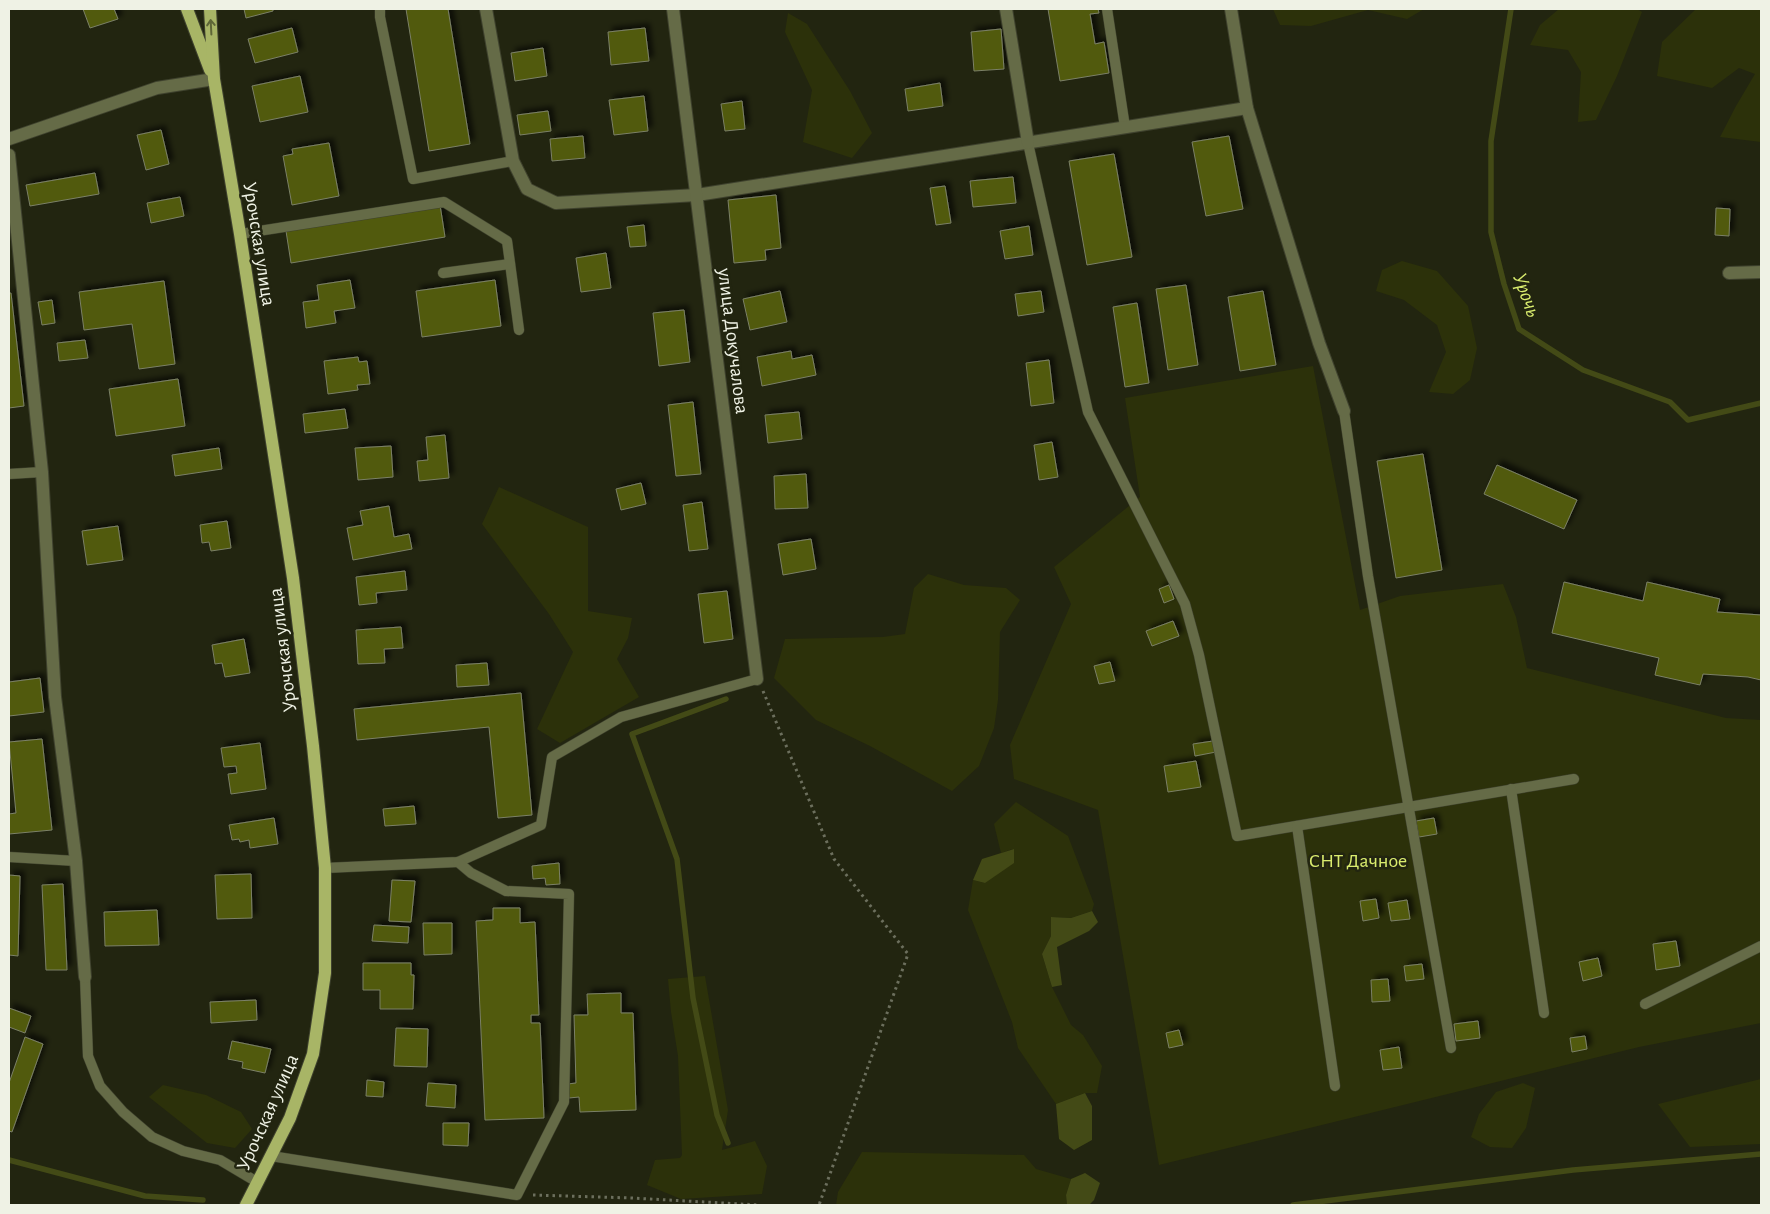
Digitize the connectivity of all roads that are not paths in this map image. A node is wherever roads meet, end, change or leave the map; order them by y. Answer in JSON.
{"nodes":[{"id":1,"x":187,"y":9,"type":"edge"},
{"id":2,"x":210,"y":9,"type":"edge"},
{"id":3,"x":380,"y":9,"type":"edge"},
{"id":4,"x":486,"y":9,"type":"edge"},
{"id":5,"x":673,"y":9,"type":"edge"},
{"id":6,"x":1006,"y":9,"type":"edge"},
{"id":7,"x":1107,"y":9,"type":"edge"},
{"id":8,"x":1231,"y":9,"type":"edge"},
{"id":9,"x":214,"y":80,"type":"junction"},
{"id":10,"x":1247,"y":108,"type":"junction"},
{"id":11,"x":1125,"y":127,"type":"junction"},
{"id":12,"x":9,"y":139,"type":"edge"},
{"id":13,"x":1028,"y":143,"type":"junction"},
{"id":14,"x":9,"y":155,"type":"edge"},
{"id":15,"x":513,"y":161,"type":"junction"},
{"id":16,"x":697,"y":195,"type":"junction"},
{"id":17,"x":240,"y":234,"type":"junction"},
{"id":18,"x":510,"y":264,"type":"junction"},
{"id":19,"x":1761,"y":272,"type":"edge"},
{"id":20,"x":443,"y":273,"type":"dead end"},
{"id":21,"x":1729,"y":273,"type":"dead end"},
{"id":22,"x":519,"y":330,"type":"dead end"},
{"id":23,"x":1344,"y":411,"type":"joint"},
{"id":24,"x":42,"y":472,"type":"junction"},
{"id":25,"x":9,"y":474,"type":"edge"},
{"id":26,"x":757,"y":679,"type":"joint"},
{"id":27,"x":1574,"y":778,"type":"dead end"},
{"id":28,"x":1511,"y":789,"type":"junction"},
{"id":29,"x":1408,"y":807,"type":"junction"},
{"id":30,"x":1297,"y":826,"type":"junction"},
{"id":31,"x":9,"y":857,"type":"edge"},
{"id":32,"x":76,"y":861,"type":"junction"},
{"id":33,"x":458,"y":862,"type":"junction"},
{"id":34,"x":325,"y":868,"type":"junction"},
{"id":35,"x":1761,"y":946,"type":"edge"},
{"id":36,"x":85,"y":977,"type":"joint"},
{"id":37,"x":1645,"y":1004,"type":"dead end"},
{"id":38,"x":1544,"y":1012,"type":"dead end"},
{"id":39,"x":1451,"y":1048,"type":"dead end"},
{"id":40,"x":1335,"y":1086,"type":"dead end"},
{"id":41,"x":271,"y":1156,"type":"junction"},
{"id":42,"x":257,"y":1182,"type":"junction"},
{"id":43,"x":246,"y":1205,"type":"edge"}],
"edges":[{"from":1,"to":9,"type":"main road","name":"Урочская улица"},
{"from":9,"to":2,"type":"main road","name":"Урочская улица","one_way":true},
{"from":3,"to":15,"type":"lane"},
{"from":4,"to":15,"type":"street"},
{"from":5,"to":16,"type":"street","name":"улица Докучалова"},
{"from":6,"to":13,"type":"street"},
{"from":7,"to":11,"type":"lane"},
{"from":8,"to":10,"type":"street"},
{"from":9,"to":12,"type":"street"},
{"from":9,"to":17,"type":"main road","name":"Урочская улица"},
{"from":10,"to":11,"type":"street"},
{"from":10,"to":23,"type":"street"},
{"from":11,"to":13,"type":"street"},
{"from":13,"to":16,"type":"street"},
{"from":13,"to":30,"type":"lane"},
{"from":14,"to":24,"type":"street"},
{"from":15,"to":16,"type":"street"},
{"from":16,"to":26,"type":"street","name":"улица Докучалова"},
{"from":17,"to":18,"type":"lane"},
{"from":17,"to":34,"type":"main road","name":"Урочская улица"},
{"from":18,"to":20,"type":"lane"},
{"from":18,"to":22,"type":"lane"},
{"from":19,"to":21,"type":"street"},
{"from":23,"to":29,"type":"lane"},
{"from":24,"to":25,"type":"lane"},
{"from":24,"to":32,"type":"street"},
{"from":26,"to":33,"type":"lane"},
{"from":27,"to":28,"type":"lane"},
{"from":28,"to":29,"type":"lane"},
{"from":28,"to":38,"type":"lane"},
{"from":29,"to":30,"type":"lane"},
{"from":29,"to":39,"type":"lane"},
{"from":30,"to":40,"type":"lane"},
{"from":31,"to":32,"type":"lane"},
{"from":32,"to":36,"type":"street"},
{"from":33,"to":34,"type":"lane"},
{"from":33,"to":41,"type":"lane"},
{"from":34,"to":41,"type":"main road","name":"Урочская улица"},
{"from":35,"to":37,"type":"lane"},
{"from":36,"to":42,"type":"lane"},
{"from":41,"to":42,"type":"main road","name":"Урочская улица"},
{"from":42,"to":43,"type":"main road","name":"Урочская улица"}]}
